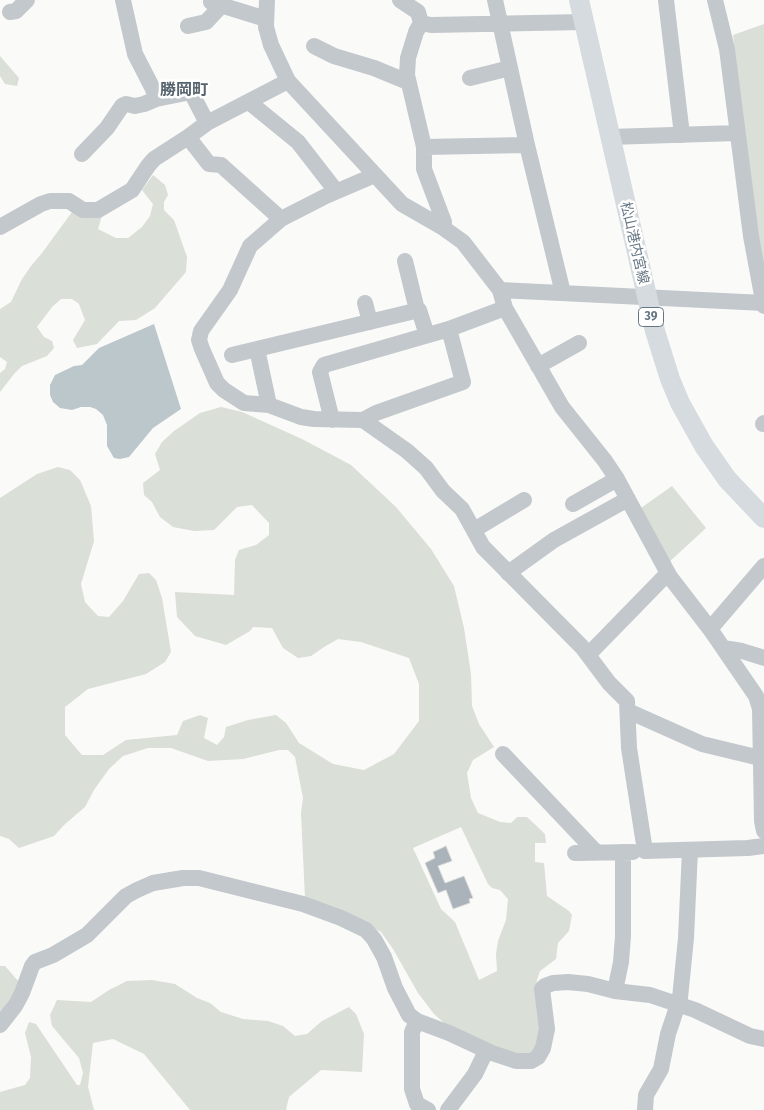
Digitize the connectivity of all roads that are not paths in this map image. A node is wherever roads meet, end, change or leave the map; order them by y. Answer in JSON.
{"nodes":[{"id":1,"x":26,"y":0,"type":"edge"},
{"id":2,"x":123,"y":0,"type":"edge"},
{"id":3,"x":267,"y":0,"type":"edge"},
{"id":4,"x":400,"y":0,"type":"edge"},
{"id":5,"x":495,"y":0,"type":"edge"},
{"id":6,"x":579,"y":0,"type":"edge"},
{"id":7,"x":666,"y":0,"type":"edge"},
{"id":8,"x":716,"y":0,"type":"edge"},
{"id":9,"x":419,"y":11,"type":"edge"},
{"id":10,"x":10,"y":12,"type":"dead end"},
{"id":11,"x":266,"y":19,"type":"junction"},
{"id":12,"x":584,"y":22,"type":"junction"},
{"id":13,"x":500,"y":24,"type":"junction"},
{"id":14,"x":188,"y":26,"type":"dead end"},
{"id":15,"x":314,"y":46,"type":"dead end"},
{"id":16,"x":510,"y":68,"type":"junction"},
{"id":17,"x":470,"y":78,"type":"dead end"},
{"id":18,"x":288,"y":81,"type":"junction"},
{"id":19,"x":408,"y":82,"type":"junction"},
{"id":20,"x":156,"y":99,"type":"junction"},
{"id":21,"x":249,"y":102,"type":"junction"},
{"id":22,"x":207,"y":123,"type":"junction"},
{"id":23,"x":737,"y":133,"type":"junction"},
{"id":24,"x":682,"y":135,"type":"junction"},
{"id":25,"x":188,"y":137,"type":"junction"},
{"id":26,"x":609,"y":137,"type":"junction"},
{"id":27,"x":298,"y":142,"type":"junction"},
{"id":28,"x":527,"y":145,"type":"junction"},
{"id":29,"x":424,"y":147,"type":"junction"},
{"id":30,"x":284,"y":151,"type":"dead end"},
{"id":31,"x":82,"y":154,"type":"dead end"},
{"id":32,"x":376,"y":174,"type":"junction"},
{"id":33,"x":336,"y":191,"type":"junction"},
{"id":34,"x":281,"y":219,"type":"junction"},
{"id":35,"x":0,"y":227,"type":"edge"},
{"id":36,"x":442,"y":227,"type":"junction"},
{"id":37,"x":405,"y":261,"type":"dead end"},
{"id":38,"x":500,"y":290,"type":"junction"},
{"id":39,"x":563,"y":293,"type":"junction"},
{"id":40,"x":647,"y":297,"type":"junction"},
{"id":41,"x":365,"y":304,"type":"dead end"},
{"id":42,"x":764,"y":304,"type":"edge"},
{"id":43,"x":505,"y":308,"type":"junction"},
{"id":44,"x":417,"y":310,"type":"junction"},
{"id":45,"x":370,"y":322,"type":"junction"},
{"id":46,"x":449,"y":329,"type":"junction"},
{"id":47,"x":427,"y":335,"type":"junction"},
{"id":48,"x":579,"y":344,"type":"dead end"},
{"id":49,"x":257,"y":349,"type":"junction"},
{"id":50,"x":232,"y":355,"type":"dead end"},
{"id":51,"x":538,"y":366,"type":"junction"},
{"id":52,"x":270,"y":405,"type":"junction"},
{"id":53,"x":332,"y":420,"type":"junction"},
{"id":54,"x":363,"y":420,"type":"junction"},
{"id":55,"x":617,"y":479,"type":"junction"},
{"id":56,"x":628,"y":499,"type":"junction"},
{"id":57,"x":524,"y":500,"type":"dead end"},
{"id":58,"x":573,"y":504,"type":"dead end"},
{"id":59,"x":764,"y":518,"type":"edge"},
{"id":60,"x":474,"y":530,"type":"junction"},
{"id":61,"x":764,"y":566,"type":"edge"},
{"id":62,"x":508,"y":573,"type":"junction"},
{"id":63,"x":668,"y":573,"type":"junction"},
{"id":64,"x":710,"y":629,"type":"junction"},
{"id":65,"x":723,"y":648,"type":"junction"},
{"id":66,"x":588,"y":655,"type":"junction"},
{"id":67,"x":764,"y":658,"type":"edge"},
{"id":68,"x":628,"y":711,"type":"junction"},
{"id":69,"x":502,"y":754,"type":"dead end"},
{"id":70,"x":760,"y":758,"type":"junction"},
{"id":71,"x":764,"y":831,"type":"edge"},
{"id":72,"x":764,"y":846,"type":"edge"},
{"id":73,"x":690,"y":850,"type":"junction"},
{"id":74,"x":646,"y":851,"type":"junction"},
{"id":75,"x":596,"y":852,"type":"junction"},
{"id":76,"x":623,"y":852,"type":"junction"},
{"id":77,"x":575,"y":853,"type":"dead end"},
{"id":78,"x":615,"y":991,"type":"junction"},
{"id":79,"x":677,"y":1004,"type":"junction"},
{"id":80,"x":417,"y":1021,"type":"junction"},
{"id":81,"x":0,"y":1025,"type":"edge"},
{"id":82,"x":764,"y":1039,"type":"edge"},
{"id":83,"x":486,"y":1051,"type":"junction"},
{"id":84,"x":428,"y":1110,"type":"edge"},
{"id":85,"x":448,"y":1110,"type":"edge"},
{"id":86,"x":645,"y":1110,"type":"edge"}],
"edges":[{"from":1,"to":10,"type":"street"},
{"from":2,"to":20,"type":"street"},
{"from":3,"to":11,"type":"street"},
{"from":4,"to":9,"type":"street"},
{"from":5,"to":13,"type":"street"},
{"from":6,"to":12,"type":"main road","name":"松山港内宮線","number":"39"},
{"from":7,"to":24,"type":"street"},
{"from":8,"to":23,"type":"street"},
{"from":9,"to":13,"type":"street"},
{"from":9,"to":19,"type":"street"},
{"from":11,"to":14,"type":"street"},
{"from":11,"to":18,"type":"street"},
{"from":12,"to":13,"type":"street"},
{"from":12,"to":26,"type":"main road","name":"松山港内宮線","number":"39"},
{"from":13,"to":16,"type":"street"},
{"from":15,"to":19,"type":"street"},
{"from":16,"to":17,"type":"street"},
{"from":16,"to":28,"type":"street"},
{"from":18,"to":21,"type":"street"},
{"from":18,"to":32,"type":"street"},
{"from":19,"to":29,"type":"street"},
{"from":20,"to":22,"type":"street"},
{"from":20,"to":31,"type":"street"},
{"from":21,"to":22,"type":"street"},
{"from":21,"to":27,"type":"street"},
{"from":22,"to":25,"type":"street"},
{"from":23,"to":24,"type":"street"},
{"from":23,"to":42,"type":"street"},
{"from":24,"to":26,"type":"street"},
{"from":25,"to":34,"type":"street"},
{"from":25,"to":35,"type":"street"},
{"from":26,"to":40,"type":"main road","name":"松山港内宮線","number":"39"},
{"from":27,"to":30,"type":"street"},
{"from":27,"to":33,"type":"street"},
{"from":28,"to":29,"type":"street"},
{"from":28,"to":39,"type":"street"},
{"from":29,"to":36,"type":"street"},
{"from":32,"to":33,"type":"street"},
{"from":32,"to":36,"type":"street"},
{"from":33,"to":34,"type":"street"},
{"from":34,"to":52,"type":"street"},
{"from":36,"to":38,"type":"street"},
{"from":37,"to":44,"type":"street"},
{"from":38,"to":39,"type":"street"},
{"from":38,"to":43,"type":"street"},
{"from":39,"to":40,"type":"street"},
{"from":40,"to":42,"type":"street"},
{"from":40,"to":59,"type":"main road","name":"松山港内宮線","number":"39"},
{"from":41,"to":45,"type":"street"},
{"from":43,"to":46,"type":"street"},
{"from":43,"to":51,"type":"street"},
{"from":44,"to":45,"type":"street"},
{"from":44,"to":47,"type":"street"},
{"from":45,"to":49,"type":"street"},
{"from":46,"to":47,"type":"street"},
{"from":46,"to":54,"type":"street"},
{"from":47,"to":53,"type":"street"},
{"from":48,"to":51,"type":"street"},
{"from":49,"to":50,"type":"street"},
{"from":49,"to":52,"type":"street"},
{"from":51,"to":55,"type":"street"},
{"from":52,"to":53,"type":"street"},
{"from":53,"to":54,"type":"street"},
{"from":54,"to":60,"type":"street"},
{"from":55,"to":56,"type":"street"},
{"from":55,"to":58,"type":"street"},
{"from":56,"to":62,"type":"street"},
{"from":56,"to":63,"type":"street"},
{"from":57,"to":60,"type":"street"},
{"from":60,"to":62,"type":"street"},
{"from":61,"to":64,"type":"street"},
{"from":62,"to":66,"type":"street"},
{"from":63,"to":64,"type":"street"},
{"from":63,"to":66,"type":"street"},
{"from":64,"to":65,"type":"street"},
{"from":65,"to":67,"type":"street"},
{"from":65,"to":70,"type":"street"},
{"from":66,"to":68,"type":"street"},
{"from":68,"to":70,"type":"street"},
{"from":68,"to":74,"type":"street"},
{"from":69,"to":75,"type":"street"},
{"from":70,"to":71,"type":"street"},
{"from":72,"to":73,"type":"street"},
{"from":73,"to":74,"type":"street"},
{"from":73,"to":79,"type":"street"},
{"from":74,"to":76,"type":"street"},
{"from":75,"to":76,"type":"street"},
{"from":75,"to":77,"type":"street"},
{"from":76,"to":78,"type":"street"},
{"from":78,"to":79,"type":"street"},
{"from":78,"to":83,"type":"street"},
{"from":79,"to":82,"type":"street"},
{"from":79,"to":86,"type":"street"},
{"from":80,"to":81,"type":"street"},
{"from":80,"to":83,"type":"street"},
{"from":80,"to":84,"type":"street"},
{"from":83,"to":85,"type":"street"}]}
